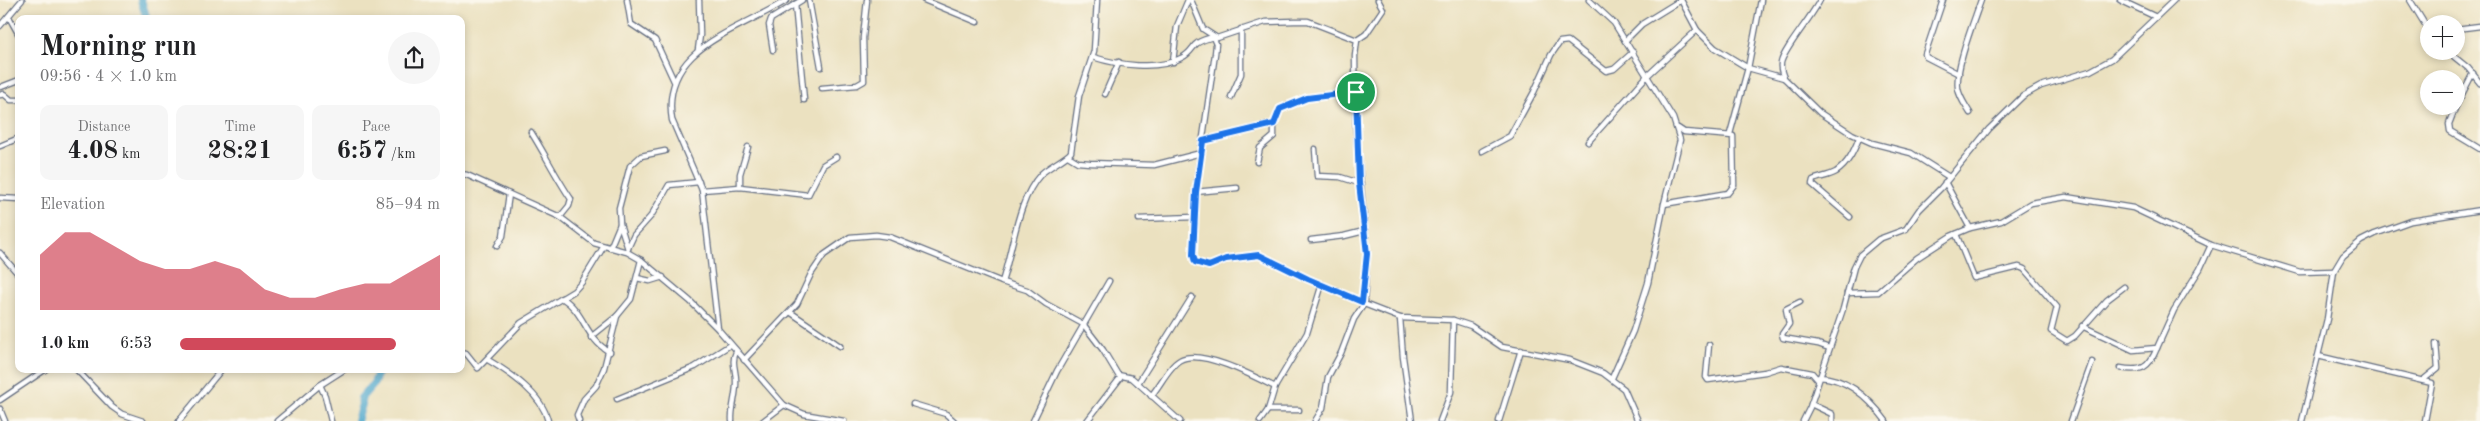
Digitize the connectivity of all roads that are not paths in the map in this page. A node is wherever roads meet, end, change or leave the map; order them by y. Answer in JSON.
{"nodes":[{"id":1,"x":22,"y":0,"type":"edge"},
{"id":2,"x":627,"y":0,"type":"edge"},
{"id":3,"x":699,"y":0,"type":"edge"},
{"id":4,"x":787,"y":0,"type":"edge"},
{"id":5,"x":802,"y":0,"type":"edge"},
{"id":6,"x":810,"y":0,"type":"edge"},
{"id":7,"x":867,"y":0,"type":"edge"},
{"id":8,"x":924,"y":0,"type":"edge"},
{"id":9,"x":1097,"y":0,"type":"edge"},
{"id":10,"x":1188,"y":0,"type":"edge"},
{"id":11,"x":1192,"y":0,"type":"edge"},
{"id":12,"x":1378,"y":0,"type":"edge"},
{"id":13,"x":1589,"y":0,"type":"edge"},
{"id":14,"x":1681,"y":0,"type":"edge"},
{"id":15,"x":1761,"y":0,"type":"edge"},
{"id":16,"x":1820,"y":0,"type":"edge"},
{"id":17,"x":1943,"y":0,"type":"edge"},
{"id":18,"x":1981,"y":0,"type":"edge"},
{"id":19,"x":2120,"y":0,"type":"edge"},
{"id":20,"x":2174,"y":0,"type":"edge"},
{"id":21,"x":2410,"y":0,"type":"edge"},
{"id":22,"x":795,"y":4,"type":"junction"},
{"id":23,"x":2420,"y":16,"type":"edge"},
{"id":24,"x":10,"y":17,"type":"junction"},
{"id":25,"x":2156,"y":17,"type":"junction"},
{"id":26,"x":977,"y":22,"type":"dead end"},
{"id":27,"x":0,"y":26,"type":"edge"},
{"id":28,"x":2480,"y":26,"type":"edge"},
{"id":29,"x":15,"y":28,"type":"edge"},
{"id":30,"x":2465,"y":28,"type":"edge"},
{"id":31,"x":1241,"y":29,"type":"junction"},
{"id":32,"x":1698,"y":30,"type":"junction"},
{"id":33,"x":1213,"y":37,"type":"junction"},
{"id":34,"x":1357,"y":40,"type":"junction"},
{"id":35,"x":1625,"y":41,"type":"junction"},
{"id":36,"x":698,"y":50,"type":"junction"},
{"id":37,"x":773,"y":50,"type":"dead end"},
{"id":38,"x":1633,"y":52,"type":"junction"},
{"id":39,"x":1093,"y":57,"type":"junction"},
{"id":40,"x":2458,"y":60,"type":"edge"},
{"id":41,"x":1119,"y":62,"type":"junction"},
{"id":42,"x":1173,"y":62,"type":"junction"},
{"id":43,"x":821,"y":67,"type":"dead end"},
{"id":44,"x":1748,"y":68,"type":"junction"},
{"id":45,"x":2473,"y":73,"type":"junction"},
{"id":46,"x":1959,"y":74,"type":"junction"},
{"id":47,"x":1647,"y":76,"type":"junction"},
{"id":48,"x":1784,"y":78,"type":"junction"},
{"id":49,"x":15,"y":81,"type":"edge"},
{"id":50,"x":674,"y":81,"type":"junction"},
{"id":51,"x":2480,"y":83,"type":"edge"},
{"id":52,"x":1,"y":86,"type":"edge"},
{"id":53,"x":822,"y":88,"type":"dead end"},
{"id":54,"x":2465,"y":89,"type":"edge"},
{"id":55,"x":1356,"y":92,"type":"junction"},
{"id":56,"x":1,"y":94,"type":"edge"},
{"id":57,"x":1105,"y":94,"type":"dead end"},
{"id":58,"x":1231,"y":97,"type":"dead end"},
{"id":59,"x":15,"y":100,"type":"edge"},
{"id":60,"x":804,"y":100,"type":"dead end"},
{"id":61,"x":1970,"y":113,"type":"dead end"},
{"id":62,"x":2452,"y":115,"type":"edge"},
{"id":63,"x":1274,"y":124,"type":"junction"},
{"id":64,"x":1677,"y":128,"type":"junction"},
{"id":65,"x":532,"y":132,"type":"dead end"},
{"id":66,"x":1730,"y":134,"type":"junction"},
{"id":67,"x":1859,"y":138,"type":"junction"},
{"id":68,"x":15,"y":140,"type":"edge"},
{"id":69,"x":1203,"y":141,"type":"junction"},
{"id":70,"x":1588,"y":142,"type":"dead end"},
{"id":71,"x":0,"y":146,"type":"edge"},
{"id":72,"x":748,"y":147,"type":"dead end"},
{"id":73,"x":1315,"y":149,"type":"dead end"},
{"id":74,"x":2480,"y":149,"type":"edge"},
{"id":75,"x":665,"y":151,"type":"dead end"},
{"id":76,"x":1482,"y":151,"type":"dead end"},
{"id":77,"x":1201,"y":153,"type":"junction"},
{"id":78,"x":836,"y":156,"type":"dead end"},
{"id":79,"x":1068,"y":156,"type":"junction"},
{"id":80,"x":1257,"y":162,"type":"dead end"},
{"id":81,"x":465,"y":174,"type":"edge"},
{"id":82,"x":1949,"y":177,"type":"junction"},
{"id":83,"x":699,"y":182,"type":"junction"},
{"id":84,"x":1945,"y":182,"type":"junction"},
{"id":85,"x":1359,"y":183,"type":"junction"},
{"id":86,"x":740,"y":188,"type":"junction"},
{"id":87,"x":1237,"y":188,"type":"dead end"},
{"id":88,"x":702,"y":190,"type":"junction"},
{"id":89,"x":1196,"y":192,"type":"junction"},
{"id":90,"x":509,"y":194,"type":"junction"},
{"id":91,"x":0,"y":198,"type":"edge"},
{"id":92,"x":15,"y":199,"type":"edge"},
{"id":93,"x":1664,"y":204,"type":"junction"},
{"id":94,"x":2480,"y":210,"type":"edge"},
{"id":95,"x":560,"y":217,"type":"junction"},
{"id":96,"x":1194,"y":217,"type":"junction"},
{"id":97,"x":1850,"y":217,"type":"dead end"},
{"id":98,"x":1139,"y":219,"type":"dead end"},
{"id":99,"x":620,"y":224,"type":"junction"},
{"id":100,"x":1970,"y":228,"type":"junction"},
{"id":101,"x":1364,"y":231,"type":"junction"},
{"id":102,"x":1956,"y":234,"type":"junction"},
{"id":103,"x":1312,"y":240,"type":"dead end"},
{"id":104,"x":2211,"y":245,"type":"junction"},
{"id":105,"x":497,"y":246,"type":"dead end"},
{"id":106,"x":607,"y":247,"type":"junction"},
{"id":107,"x":627,"y":251,"type":"junction"},
{"id":108,"x":0,"y":253,"type":"edge"},
{"id":109,"x":641,"y":260,"type":"junction"},
{"id":110,"x":15,"y":270,"type":"edge"},
{"id":111,"x":2334,"y":271,"type":"junction"},
{"id":112,"x":663,"y":277,"type":"junction"},
{"id":113,"x":637,"y":278,"type":"junction"},
{"id":114,"x":1109,"y":280,"type":"dead end"},
{"id":115,"x":1002,"y":282,"type":"junction"},
{"id":116,"x":1322,"y":284,"type":"junction"},
{"id":117,"x":2124,"y":287,"type":"dead end"},
{"id":118,"x":1847,"y":293,"type":"junction"},
{"id":119,"x":1192,"y":297,"type":"dead end"},
{"id":120,"x":562,"y":298,"type":"junction"},
{"id":121,"x":1800,"y":302,"type":"dead end"},
{"id":122,"x":1363,"y":303,"type":"junction"},
{"id":123,"x":790,"y":312,"type":"junction"},
{"id":124,"x":617,"y":316,"type":"junction"},
{"id":125,"x":1400,"y":318,"type":"junction"},
{"id":126,"x":1454,"y":320,"type":"junction"},
{"id":127,"x":1083,"y":324,"type":"junction"},
{"id":128,"x":2082,"y":326,"type":"junction"},
{"id":129,"x":718,"y":329,"type":"junction"},
{"id":130,"x":591,"y":337,"type":"junction"},
{"id":131,"x":2436,"y":344,"type":"dead end"},
{"id":132,"x":1710,"y":345,"type":"dead end"},
{"id":133,"x":730,"y":346,"type":"junction"},
{"id":134,"x":840,"y":346,"type":"dead end"},
{"id":135,"x":1830,"y":348,"type":"junction"},
{"id":136,"x":2156,"y":348,"type":"junction"},
{"id":137,"x":1521,"y":350,"type":"junction"},
{"id":138,"x":610,"y":352,"type":"junction"},
{"id":139,"x":736,"y":352,"type":"junction"},
{"id":140,"x":465,"y":353,"type":"edge"},
{"id":141,"x":2318,"y":356,"type":"junction"},
{"id":142,"x":488,"y":360,"type":"junction"},
{"id":143,"x":744,"y":360,"type":"junction"},
{"id":144,"x":2092,"y":362,"type":"dead end"},
{"id":145,"x":2120,"y":368,"type":"dead end"},
{"id":146,"x":40,"y":373,"type":"edge"},
{"id":147,"x":80,"y":373,"type":"edge"},
{"id":148,"x":219,"y":373,"type":"edge"},
{"id":149,"x":339,"y":373,"type":"edge"},
{"id":150,"x":1121,"y":377,"type":"junction"},
{"id":151,"x":1612,"y":378,"type":"junction"},
{"id":152,"x":1819,"y":378,"type":"junction"},
{"id":153,"x":2423,"y":380,"type":"junction"},
{"id":154,"x":1138,"y":383,"type":"junction"},
{"id":155,"x":320,"y":385,"type":"junction"},
{"id":156,"x":1275,"y":387,"type":"junction"},
{"id":157,"x":1152,"y":396,"type":"junction"},
{"id":158,"x":617,"y":399,"type":"dead end"},
{"id":159,"x":0,"y":400,"type":"edge"},
{"id":160,"x":913,"y":404,"type":"dead end"},
{"id":161,"x":1811,"y":404,"type":"junction"},
{"id":162,"x":784,"y":405,"type":"junction"},
{"id":163,"x":0,"y":409,"type":"edge"},
{"id":164,"x":1268,"y":410,"type":"junction"},
{"id":165,"x":1299,"y":410,"type":"dead end"},
{"id":166,"x":830,"y":420,"type":"edge"},
{"id":167,"x":6,"y":421,"type":"edge"},
{"id":168,"x":143,"y":421,"type":"edge"},
{"id":169,"x":179,"y":421,"type":"edge"},
{"id":170,"x":277,"y":421,"type":"edge"},
{"id":171,"x":331,"y":421,"type":"edge"},
{"id":172,"x":548,"y":421,"type":"edge"},
{"id":173,"x":579,"y":421,"type":"edge"},
{"id":174,"x":732,"y":421,"type":"edge"},
{"id":175,"x":763,"y":421,"type":"edge"},
{"id":176,"x":844,"y":421,"type":"edge"},
{"id":177,"x":954,"y":421,"type":"edge"},
{"id":178,"x":1033,"y":421,"type":"edge"},
{"id":179,"x":1087,"y":421,"type":"edge"},
{"id":180,"x":1180,"y":421,"type":"edge"},
{"id":181,"x":1260,"y":421,"type":"edge"},
{"id":182,"x":1315,"y":421,"type":"edge"},
{"id":183,"x":1412,"y":421,"type":"edge"},
{"id":184,"x":1440,"y":421,"type":"edge"},
{"id":185,"x":1499,"y":421,"type":"edge"},
{"id":186,"x":1638,"y":421,"type":"edge"},
{"id":187,"x":1803,"y":421,"type":"edge"},
{"id":188,"x":1832,"y":421,"type":"edge"},
{"id":189,"x":1886,"y":421,"type":"edge"},
{"id":190,"x":2072,"y":421,"type":"edge"},
{"id":191,"x":2302,"y":421,"type":"edge"},
{"id":192,"x":2425,"y":421,"type":"edge"}],
"edges":[{"from":1,"to":24,"type":"street"},
{"from":2,"to":50,"type":"street"},
{"from":3,"to":36,"type":"street"},
{"from":4,"to":36,"type":"street"},
{"from":5,"to":22,"type":"street"},
{"from":6,"to":43,"type":"street"},
{"from":7,"to":53,"type":"street"},
{"from":8,"to":26,"type":"street"},
{"from":9,"to":39,"type":"street"},
{"from":10,"to":42,"type":"street"},
{"from":11,"to":33,"type":"street"},
{"from":12,"to":34,"type":"street"},
{"from":13,"to":35,"type":"street"},
{"from":14,"to":32,"type":"street"},
{"from":14,"to":35,"type":"street"},
{"from":15,"to":44,"type":"street"},
{"from":16,"to":48,"type":"street"},
{"from":17,"to":46,"type":"street"},
{"from":18,"to":46,"type":"street"},
{"from":19,"to":25,"type":"street"},
{"from":20,"to":25,"type":"street"},
{"from":21,"to":23,"type":"street"},
{"from":22,"to":37,"type":"street"},
{"from":22,"to":60,"type":"street"},
{"from":24,"to":27,"type":"street"},
{"from":24,"to":29,"type":"street"},
{"from":25,"to":82,"type":"street"},
{"from":28,"to":30,"type":"street"},
{"from":31,"to":33,"type":"street"},
{"from":31,"to":34,"type":"street"},
{"from":31,"to":58,"type":"street"},
{"from":32,"to":44,"type":"street"},
{"from":32,"to":47,"type":"street"},
{"from":33,"to":42,"type":"street"},
{"from":33,"to":69,"type":"street"},
{"from":34,"to":55,"type":"street"},
{"from":35,"to":38,"type":"street"},
{"from":36,"to":50,"type":"street"},
{"from":38,"to":47,"type":"street"},
{"from":38,"to":76,"type":"street"},
{"from":39,"to":41,"type":"street"},
{"from":39,"to":79,"type":"street"},
{"from":40,"to":45,"type":"street"},
{"from":41,"to":42,"type":"street"},
{"from":41,"to":57,"type":"street"},
{"from":44,"to":48,"type":"street"},
{"from":44,"to":66,"type":"street"},
{"from":45,"to":51,"type":"street"},
{"from":45,"to":54,"type":"street"},
{"from":46,"to":61,"type":"street"},
{"from":47,"to":64,"type":"street"},
{"from":47,"to":70,"type":"street"},
{"from":48,"to":67,"type":"street"},
{"from":49,"to":52,"type":"street"},
{"from":50,"to":83,"type":"street"},
{"from":52,"to":56,"type":"street"},
{"from":55,"to":63,"type":"street"},
{"from":55,"to":85,"type":"street"},
{"from":56,"to":59,"type":"street"},
{"from":62,"to":74,"type":"street"},
{"from":63,"to":69,"type":"street"},
{"from":63,"to":80,"type":"street"},
{"from":64,"to":66,"type":"street"},
{"from":64,"to":93,"type":"street"},
{"from":65,"to":95,"type":"street"},
{"from":66,"to":93,"type":"street"},
{"from":67,"to":82,"type":"street"},
{"from":67,"to":97,"type":"street"},
{"from":68,"to":71,"type":"street"},
{"from":69,"to":77,"type":"street"},
{"from":72,"to":86,"type":"street"},
{"from":73,"to":85,"type":"street"},
{"from":75,"to":99,"type":"street"},
{"from":77,"to":79,"type":"street"},
{"from":77,"to":89,"type":"street"},
{"from":78,"to":86,"type":"street"},
{"from":79,"to":115,"type":"street"},
{"from":81,"to":90,"type":"street"},
{"from":82,"to":84,"type":"street"},
{"from":83,"to":88,"type":"street"},
{"from":83,"to":107,"type":"street"},
{"from":84,"to":100,"type":"street"},
{"from":84,"to":118,"type":"street"},
{"from":85,"to":101,"type":"street"},
{"from":86,"to":88,"type":"street"},
{"from":87,"to":89,"type":"street"},
{"from":88,"to":129,"type":"street"},
{"from":89,"to":96,"type":"street"},
{"from":90,"to":95,"type":"street"},
{"from":90,"to":105,"type":"street"},
{"from":91,"to":92,"type":"street"},
{"from":93,"to":151,"type":"street"},
{"from":94,"to":111,"type":"street"},
{"from":95,"to":106,"type":"street"},
{"from":96,"to":98,"type":"street"},
{"from":96,"to":116,"type":"street"},
{"from":99,"to":106,"type":"street"},
{"from":99,"to":107,"type":"street"},
{"from":100,"to":102,"type":"street"},
{"from":100,"to":104,"type":"street"},
{"from":101,"to":103,"type":"street"},
{"from":101,"to":122,"type":"street"},
{"from":102,"to":118,"type":"street"},
{"from":102,"to":128,"type":"street"},
{"from":104,"to":111,"type":"street"},
{"from":104,"to":136,"type":"street"},
{"from":106,"to":107,"type":"street"},
{"from":106,"to":120,"type":"street"},
{"from":107,"to":109,"type":"street"},
{"from":108,"to":110,"type":"street"},
{"from":109,"to":112,"type":"street"},
{"from":109,"to":113,"type":"street"},
{"from":111,"to":141,"type":"street"},
{"from":112,"to":113,"type":"street"},
{"from":112,"to":129,"type":"street"},
{"from":113,"to":124,"type":"street"},
{"from":114,"to":127,"type":"street"},
{"from":115,"to":123,"type":"street"},
{"from":115,"to":127,"type":"street"},
{"from":116,"to":122,"type":"street"},
{"from":116,"to":156,"type":"street"},
{"from":117,"to":128,"type":"street"},
{"from":118,"to":135,"type":"street"},
{"from":119,"to":154,"type":"street"},
{"from":120,"to":130,"type":"street"},
{"from":120,"to":142,"type":"street"},
{"from":121,"to":135,"type":"street"},
{"from":122,"to":125,"type":"street"},
{"from":122,"to":182,"type":"street"},
{"from":123,"to":134,"type":"street"},
{"from":123,"to":143,"type":"street"},
{"from":124,"to":130,"type":"street"},
{"from":124,"to":138,"type":"street"},
{"from":125,"to":126,"type":"street"},
{"from":125,"to":183,"type":"street"},
{"from":126,"to":137,"type":"street"},
{"from":126,"to":184,"type":"street"},
{"from":127,"to":150,"type":"street"},
{"from":127,"to":178,"type":"street"},
{"from":128,"to":136,"type":"street"},
{"from":129,"to":133,"type":"street"},
{"from":130,"to":138,"type":"street"},
{"from":131,"to":153,"type":"street"},
{"from":132,"to":152,"type":"street"},
{"from":133,"to":139,"type":"street"},
{"from":133,"to":158,"type":"street"},
{"from":135,"to":152,"type":"street"},
{"from":136,"to":145,"type":"street"},
{"from":137,"to":151,"type":"street"},
{"from":137,"to":185,"type":"street"},
{"from":138,"to":173,"type":"street"},
{"from":139,"to":143,"type":"street"},
{"from":139,"to":174,"type":"street"},
{"from":140,"to":142,"type":"street"},
{"from":141,"to":153,"type":"street"},
{"from":141,"to":191,"type":"street"},
{"from":142,"to":172,"type":"street"},
{"from":143,"to":162,"type":"street"},
{"from":144,"to":190,"type":"street"},
{"from":146,"to":159,"type":"street"},
{"from":147,"to":168,"type":"street"},
{"from":148,"to":169,"type":"street"},
{"from":149,"to":155,"type":"street"},
{"from":150,"to":154,"type":"street"},
{"from":150,"to":179,"type":"street"},
{"from":151,"to":186,"type":"street"},
{"from":152,"to":161,"type":"street"},
{"from":152,"to":189,"type":"street"},
{"from":153,"to":192,"type":"street"},
{"from":154,"to":157,"type":"street"},
{"from":155,"to":170,"type":"street"},
{"from":155,"to":171,"type":"street"},
{"from":156,"to":157,"type":"street"},
{"from":156,"to":164,"type":"street"},
{"from":157,"to":180,"type":"street"},
{"from":160,"to":177,"type":"street"},
{"from":161,"to":187,"type":"street"},
{"from":161,"to":188,"type":"street"},
{"from":162,"to":166,"type":"street"},
{"from":162,"to":175,"type":"street"},
{"from":163,"to":167,"type":"street"},
{"from":164,"to":165,"type":"street"},
{"from":164,"to":181,"type":"street"},
{"from":166,"to":176,"type":"street"}]}
